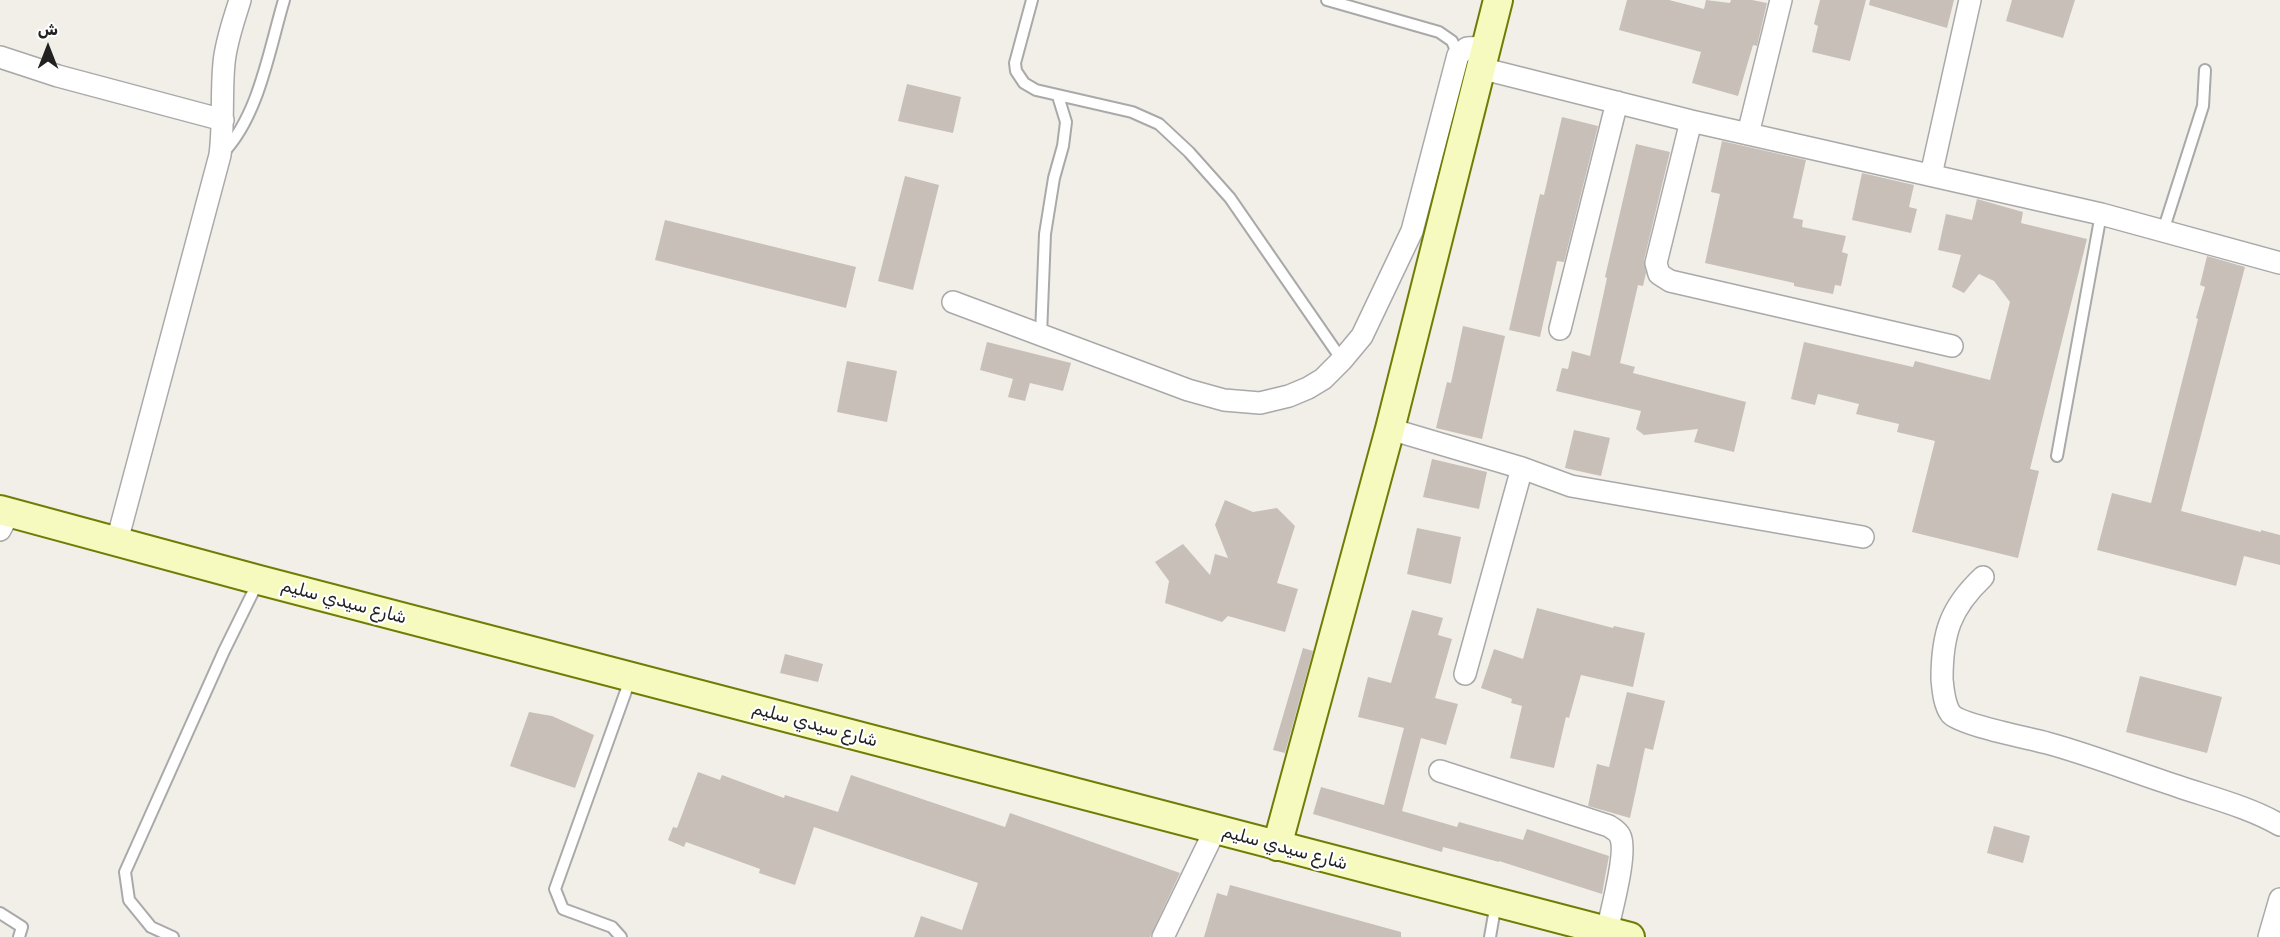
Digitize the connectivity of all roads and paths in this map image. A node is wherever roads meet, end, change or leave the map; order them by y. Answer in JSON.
{"nodes":[{"id":1,"x":240,"y":0,"type":"edge"},
{"id":2,"x":284,"y":0,"type":"edge"},
{"id":3,"x":1032,"y":0,"type":"edge"},
{"id":4,"x":1327,"y":0,"type":"edge"},
{"id":5,"x":1498,"y":0,"type":"edge"},
{"id":6,"x":1781,"y":0,"type":"edge"},
{"id":7,"x":1970,"y":0,"type":"edge"},
{"id":8,"x":0,"y":57,"type":"edge"},
{"id":9,"x":1475,"y":57,"type":"junction"},
{"id":10,"x":2205,"y":70,"type":"dead end"},
{"id":11,"x":1058,"y":96,"type":"junction"},
{"id":12,"x":1617,"y":102,"type":"junction"},
{"id":13,"x":223,"y":120,"type":"junction"},
{"id":14,"x":1690,"y":121,"type":"junction"},
{"id":15,"x":1748,"y":134,"type":"junction"},
{"id":16,"x":220,"y":155,"type":"junction"},
{"id":17,"x":1931,"y":175,"type":"junction"},
{"id":18,"x":2101,"y":214,"type":"junction"},
{"id":19,"x":2163,"y":231,"type":"junction"},
{"id":20,"x":2280,"y":263,"type":"edge"},
{"id":21,"x":953,"y":302,"type":"dead end"},
{"id":22,"x":1560,"y":329,"type":"dead end"},
{"id":23,"x":1041,"y":335,"type":"junction"},
{"id":24,"x":1952,"y":346,"type":"dead end"},
{"id":25,"x":1342,"y":360,"type":"junction"},
{"id":26,"x":1390,"y":429,"type":"junction"},
{"id":27,"x":2057,"y":456,"type":"dead end"},
{"id":28,"x":1522,"y":468,"type":"junction"},
{"id":29,"x":3,"y":518,"type":"edge"},
{"id":30,"x":1863,"y":537,"type":"dead end"},
{"id":31,"x":117,"y":541,"type":"junction"},
{"id":32,"x":1983,"y":577,"type":"dead end"},
{"id":33,"x":259,"y":580,"type":"junction"},
{"id":34,"x":1465,"y":674,"type":"dead end"},
{"id":35,"x":631,"y":677,"type":"junction"},
{"id":36,"x":1440,"y":771,"type":"dead end"},
{"id":37,"x":2280,"y":825,"type":"edge"},
{"id":38,"x":1215,"y":830,"type":"junction"},
{"id":39,"x":1277,"y":846,"type":"junction"},
{"id":40,"x":2280,"y":898,"type":"edge"},
{"id":41,"x":1496,"y":902,"type":"junction"},
{"id":42,"x":0,"y":913,"type":"edge"},
{"id":43,"x":1618,"y":934,"type":"edge"},
{"id":44,"x":19,"y":937,"type":"edge"},
{"id":45,"x":173,"y":937,"type":"edge"},
{"id":46,"x":621,"y":937,"type":"edge"},
{"id":47,"x":1163,"y":937,"type":"edge"},
{"id":48,"x":1490,"y":937,"type":"edge"},
{"id":49,"x":2269,"y":937,"type":"edge"}],
"edges":[{"from":1,"to":13,"type":"street"},
{"from":2,"to":16,"type":"lane"},
{"from":3,"to":11,"type":"lane"},
{"from":4,"to":9,"type":"lane"},
{"from":5,"to":9,"type":"main road"},
{"from":6,"to":15,"type":"street"},
{"from":7,"to":17,"type":"street"},
{"from":8,"to":13,"type":"street"},
{"from":9,"to":12,"type":"street"},
{"from":9,"to":25,"type":"street"},
{"from":9,"to":26,"type":"main road"},
{"from":10,"to":19,"type":"lane"},
{"from":11,"to":23,"type":"lane"},
{"from":11,"to":25,"type":"lane"},
{"from":12,"to":14,"type":"street"},
{"from":12,"to":22,"type":"street"},
{"from":13,"to":16,"type":"street"},
{"from":14,"to":15,"type":"street"},
{"from":14,"to":24,"type":"street"},
{"from":15,"to":17,"type":"street"},
{"from":16,"to":31,"type":"street"},
{"from":17,"to":18,"type":"street"},
{"from":18,"to":19,"type":"street"},
{"from":18,"to":27,"type":"lane"},
{"from":19,"to":20,"type":"street"},
{"from":21,"to":23,"type":"street"},
{"from":23,"to":25,"type":"street"},
{"from":26,"to":28,"type":"street"},
{"from":26,"to":39,"type":"main road"},
{"from":28,"to":30,"type":"street"},
{"from":28,"to":34,"type":"street"},
{"from":29,"to":31,"type":"main road","name":"شارع سيدي سليم"},
{"from":31,"to":33,"type":"main road","name":"شارع سيدي سليم"},
{"from":32,"to":37,"type":"street"},
{"from":33,"to":35,"type":"main road","name":"شارع سيدي سليم"},
{"from":33,"to":45,"type":"lane"},
{"from":35,"to":38,"type":"main road","name":"شارع سيدي سليم"},
{"from":35,"to":46,"type":"lane"},
{"from":36,"to":43,"type":"street"},
{"from":38,"to":39,"type":"main road","name":"شارع سيدي سليم"},
{"from":38,"to":47,"type":"street"},
{"from":39,"to":41,"type":"main road","name":"شارع سيدي سليم"},
{"from":40,"to":49,"type":"street"},
{"from":41,"to":43,"type":"main road","name":"شارع سيدي سليم"},
{"from":41,"to":48,"type":"lane"},
{"from":42,"to":44,"type":"lane"}]}
